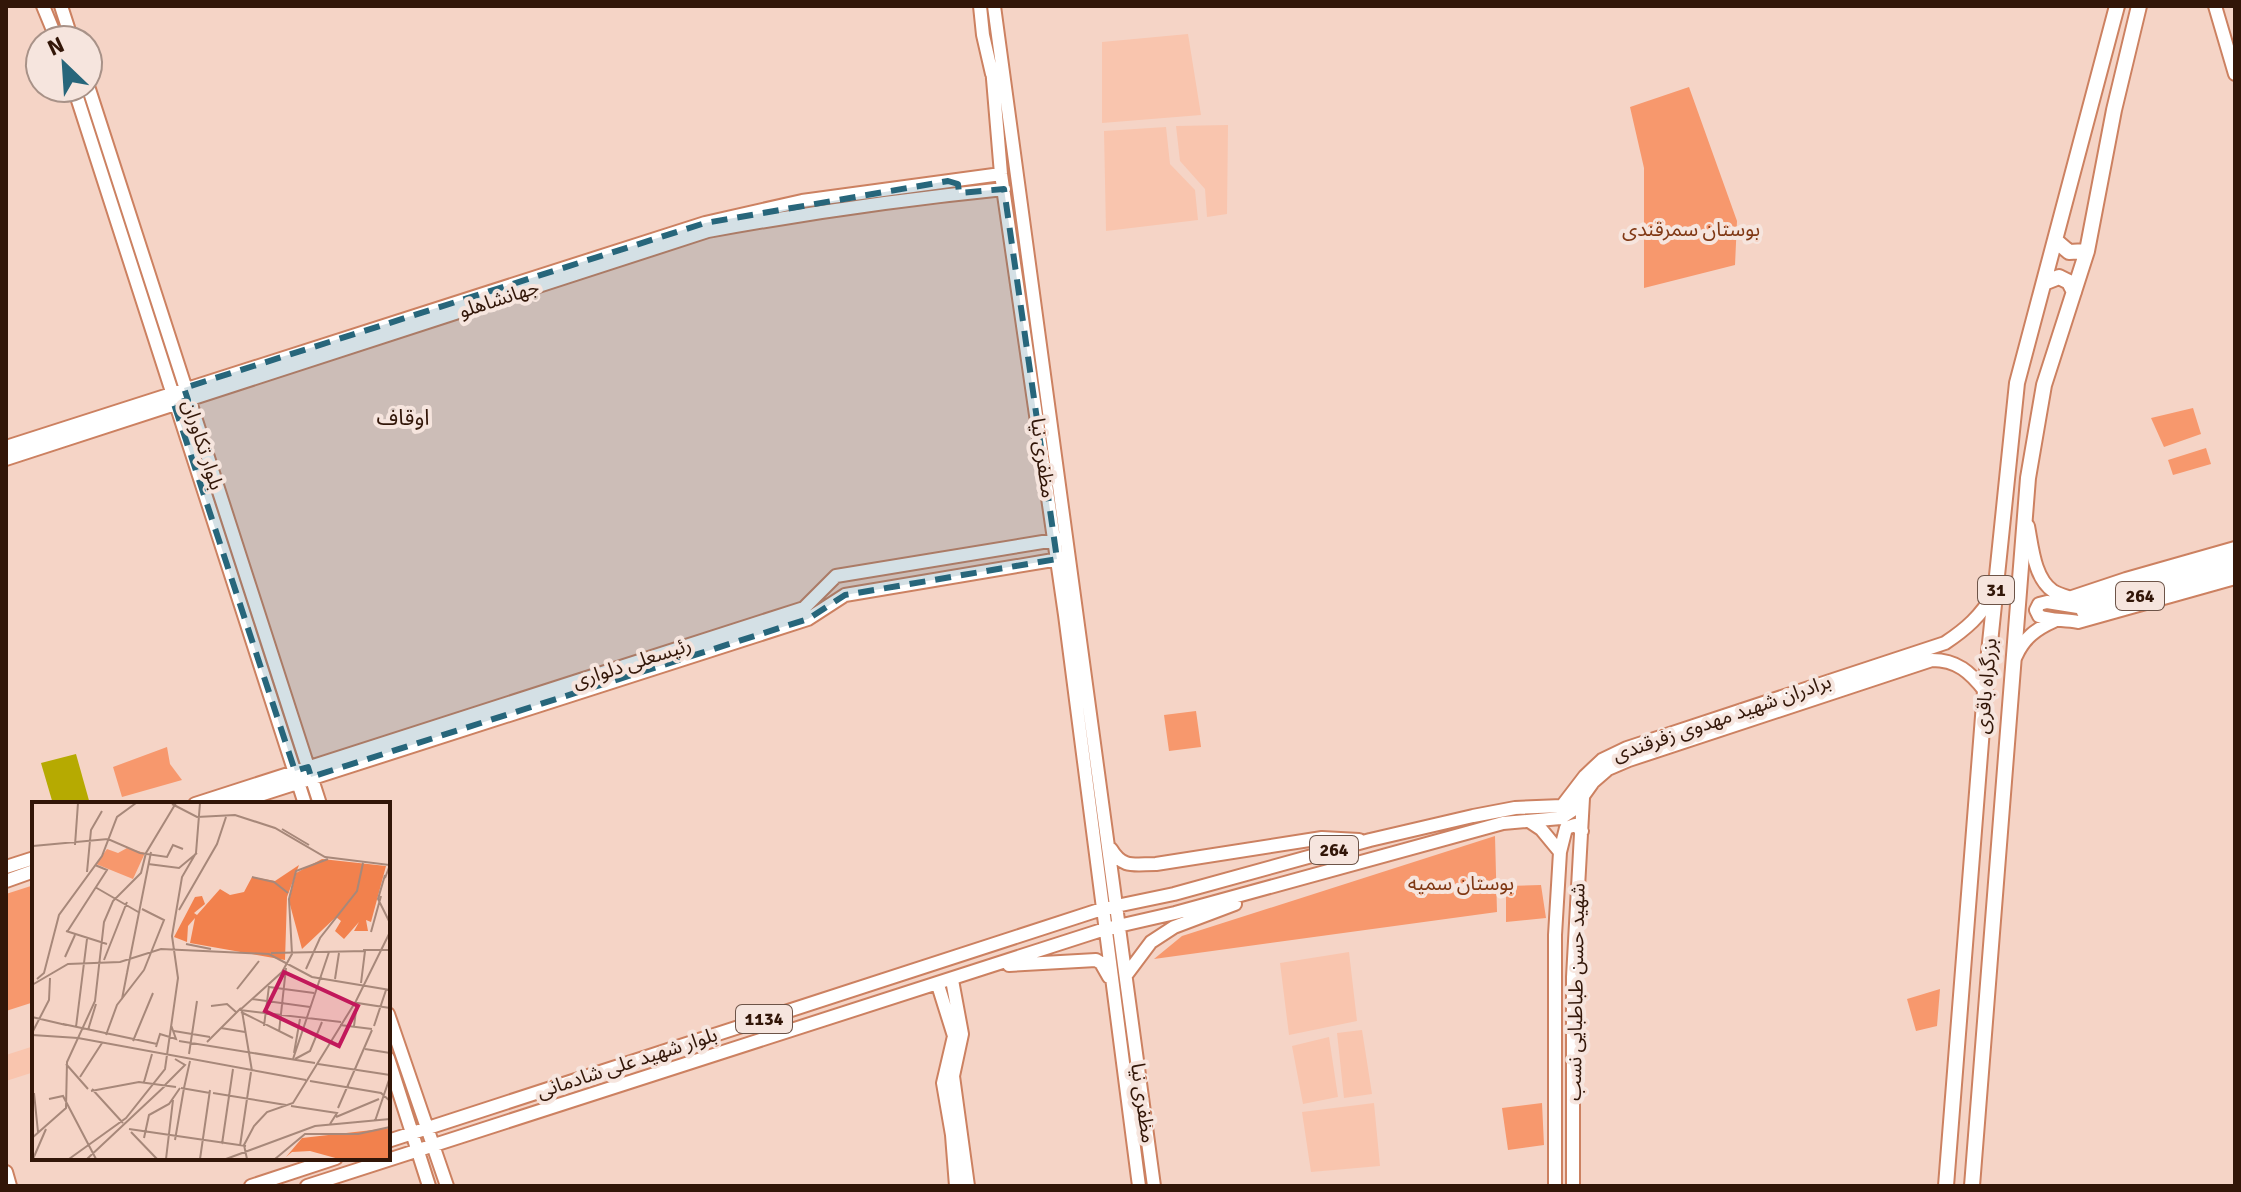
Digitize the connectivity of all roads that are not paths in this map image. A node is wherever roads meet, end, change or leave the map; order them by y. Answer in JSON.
{"nodes":[{"id":1,"x":983,"y":6,"type":"edge"},
{"id":2,"x":996,"y":6,"type":"edge"},
{"id":3,"x":2117,"y":6,"type":"edge"},
{"id":4,"x":2139,"y":6,"type":"edge"},
{"id":5,"x":2215,"y":6,"type":"edge"},
{"id":6,"x":2235,"y":74,"type":"edge"},
{"id":7,"x":79,"y":104,"type":"edge"},
{"id":8,"x":93,"y":104,"type":"edge"},
{"id":9,"x":1001,"y":174,"type":"junction"},
{"id":10,"x":949,"y":188,"type":"junction"},
{"id":11,"x":1004,"y":189,"type":"junction"},
{"id":12,"x":2055,"y":240,"type":"junction"},
{"id":13,"x":2087,"y":251,"type":"junction"},
{"id":14,"x":2044,"y":283,"type":"junction"},
{"id":15,"x":2074,"y":292,"type":"junction"},
{"id":16,"x":179,"y":396,"type":"junction"},
{"id":17,"x":6,"y":447,"type":"edge"},
{"id":18,"x":6,"y":459,"type":"edge"},
{"id":19,"x":2025,"y":510,"type":"junction"},
{"id":20,"x":1060,"y":539,"type":"junction"},
{"id":21,"x":2235,"y":548,"type":"edge"},
{"id":22,"x":1063,"y":558,"type":"junction"},
{"id":23,"x":2235,"y":560,"type":"edge"},
{"id":24,"x":2235,"y":569,"type":"edge"},
{"id":25,"x":2235,"y":578,"type":"edge"},
{"id":26,"x":2126,"y":579,"type":"junction"},
{"id":27,"x":1995,"y":591,"type":"junction"},
{"id":28,"x":2120,"y":592,"type":"junction"},
{"id":29,"x":2069,"y":598,"type":"junction"},
{"id":30,"x":2083,"y":603,"type":"junction"},
{"id":31,"x":806,"y":613,"type":"junction"},
{"id":32,"x":2062,"y":618,"type":"junction"},
{"id":33,"x":1945,"y":643,"type":"junction"},
{"id":34,"x":1949,"y":660,"type":"junction"},
{"id":35,"x":2013,"y":662,"type":"junction"},
{"id":36,"x":1985,"y":691,"type":"junction"},
{"id":37,"x":310,"y":772,"type":"junction"},
{"id":38,"x":296,"y":776,"type":"junction"},
{"id":39,"x":1583,"y":798,"type":"junction"},
{"id":40,"x":202,"y":802,"type":"edge"},
{"id":41,"x":237,"y":802,"type":"edge"},
{"id":42,"x":304,"y":802,"type":"edge"},
{"id":43,"x":319,"y":802,"type":"edge"},
{"id":44,"x":1529,"y":821,"type":"junction"},
{"id":45,"x":1582,"y":831,"type":"junction"},
{"id":46,"x":1370,"y":840,"type":"junction"},
{"id":47,"x":1109,"y":845,"type":"junction"},
{"id":48,"x":1560,"y":852,"type":"junction"},
{"id":49,"x":32,"y":859,"type":"edge"},
{"id":50,"x":6,"y":867,"type":"edge"},
{"id":51,"x":32,"y":872,"type":"edge"},
{"id":52,"x":1309,"y":875,"type":"junction"},
{"id":53,"x":6,"y":881,"type":"edge"},
{"id":54,"x":1174,"y":894,"type":"junction"},
{"id":55,"x":1117,"y":905,"type":"junction"},
{"id":56,"x":1102,"y":909,"type":"junction"},
{"id":57,"x":1175,"y":913,"type":"junction"},
{"id":58,"x":1120,"y":925,"type":"junction"},
{"id":59,"x":1105,"y":929,"type":"junction"},
{"id":60,"x":998,"y":965,"type":"junction"},
{"id":61,"x":1127,"y":974,"type":"junction"},
{"id":62,"x":952,"y":980,"type":"junction"},
{"id":63,"x":1112,"y":984,"type":"junction"},
{"id":64,"x":938,"y":985,"type":"junction"},
{"id":65,"x":390,"y":1020,"type":"edge"},
{"id":66,"x":390,"y":1065,"type":"edge"},
{"id":67,"x":949,"y":1076,"type":"junction"},
{"id":68,"x":426,"y":1128,"type":"junction"},
{"id":69,"x":411,"y":1133,"type":"junction"},
{"id":70,"x":390,"y":1140,"type":"edge"},
{"id":71,"x":432,"y":1145,"type":"junction"},
{"id":72,"x":416,"y":1149,"type":"junction"},
{"id":73,"x":390,"y":1158,"type":"edge"},
{"id":74,"x":330,"y":1160,"type":"edge"},
{"id":75,"x":384,"y":1160,"type":"edge"},
{"id":76,"x":960,"y":1167,"type":"junction"},
{"id":77,"x":6,"y":1172,"type":"edge"},
{"id":78,"x":10,"y":1186,"type":"edge"},
{"id":79,"x":251,"y":1186,"type":"edge"},
{"id":80,"x":307,"y":1186,"type":"edge"},
{"id":81,"x":429,"y":1186,"type":"edge"},
{"id":82,"x":447,"y":1186,"type":"edge"},
{"id":83,"x":956,"y":1186,"type":"edge"},
{"id":84,"x":968,"y":1186,"type":"edge"},
{"id":85,"x":1139,"y":1186,"type":"edge"},
{"id":86,"x":1154,"y":1186,"type":"edge"},
{"id":87,"x":1555,"y":1186,"type":"edge"},
{"id":88,"x":1573,"y":1186,"type":"edge"},
{"id":89,"x":1946,"y":1186,"type":"edge"},
{"id":90,"x":1972,"y":1186,"type":"edge"}],
"edges":[{"from":1,"to":9,"type":"main road","name":"مظفری نیا"},
{"from":2,"to":20,"type":"main road","name":"مظفری نیا"},
{"from":3,"to":12,"type":"highway","name":"بزرگراه باقری","number":"31"},
{"from":4,"to":13,"type":"highway","name":"بزرگراه باقری","number":"31"},
{"from":5,"to":6,"type":"main road"},
{"from":7,"to":16,"type":"main road","name":"بلوار تکاوران"},
{"from":8,"to":16,"type":"main road","name":"بلوار تکاوران"},
{"from":9,"to":10,"type":"main road","name":"جهانشاهلو"},
{"from":9,"to":11,"type":"main road","name":"مظفری نیا"},
{"from":10,"to":11,"type":"main road","name":"جهانشاهلو"},
{"from":10,"to":16,"type":"main road","name":"جهانشاهلو"},
{"from":11,"to":20,"type":"main road","name":"مظفری نیا"},
{"from":12,"to":13,"type":"highway"},
{"from":12,"to":14,"type":"highway","name":"بزرگراه باقری","number":"31"},
{"from":13,"to":15,"type":"highway","name":"بزرگراه باقری","number":"31"},
{"from":14,"to":15,"type":"highway"},
{"from":14,"to":27,"type":"highway","name":"بزرگراه باقری","number":"31"},
{"from":15,"to":19,"type":"highway","name":"بزرگراه باقری","number":"31"},
{"from":16,"to":17,"type":"main road","name":"جهانشاهلو"},
{"from":16,"to":18,"type":"main road","name":"جهانشاهلو"},
{"from":16,"to":37,"type":"main road","name":"بلوار تکاوران"},
{"from":16,"to":38,"type":"main road","name":"بلوار تکاوران"},
{"from":19,"to":29,"type":"main road"},
{"from":19,"to":35,"type":"highway","name":"بزرگراه باقری","number":"31"},
{"from":20,"to":22,"type":"main road","name":"مظفری نیا"},
{"from":20,"to":31,"type":"main road","name":"رئیسعلی دلواری"},
{"from":21,"to":26,"type":"main road"},
{"from":22,"to":31,"type":"main road","name":"رئیسعلی دلواری"},
{"from":22,"to":47,"type":"main road","name":"مظفری نیا"},
{"from":22,"to":56,"type":"main road","name":"مظفری نیا"},
{"from":23,"to":28,"type":"main road","number":"264"},
{"from":24,"to":32,"type":"main road","number":"264"},
{"from":25,"to":32,"type":"main road"},
{"from":26,"to":28,"type":"main road"},
{"from":26,"to":29,"type":"main road"},
{"from":27,"to":33,"type":"main road","name":"برادران شهید مهدوی زفرقندی","number":"264"},
{"from":27,"to":36,"type":"highway","name":"بزرگراه باقری","number":"31"},
{"from":28,"to":30,"type":"main road","number":"264"},
{"from":29,"to":30,"type":"main road"},
{"from":30,"to":32,"type":"main road"},
{"from":31,"to":37,"type":"main road","name":"رئیسعلی دلواری"},
{"from":32,"to":35,"type":"main road","number":"264"},
{"from":33,"to":34,"type":"main road"},
{"from":33,"to":46,"type":"main road","name":"برادران شهید مهدوی زفرقندی","number":"264"},
{"from":34,"to":36,"type":"main road"},
{"from":34,"to":39,"type":"main road","name":"برادران شهید مهدوی زفرقندی","number":"264"},
{"from":35,"to":90,"type":"highway","name":"بزرگراه باقری","number":"31"},
{"from":36,"to":89,"type":"highway","name":"بزرگراه باقری","number":"31"},
{"from":37,"to":38,"type":"main road","name":"رئیسعلی دلواری"},
{"from":37,"to":43,"type":"main road","name":"بلوار تکاوران"},
{"from":38,"to":40,"type":"main road","name":"رئیسعلی دلواری"},
{"from":38,"to":41,"type":"main road","name":"رئیسعلی دلواری"},
{"from":38,"to":42,"type":"main road","name":"بلوار تکاوران"},
{"from":39,"to":44,"type":"main road","name":"برادران شهید مهدوی زفرقندی","number":"264"},
{"from":39,"to":45,"type":"main road","name":"شهید حسن طباطبایی نسب"},
{"from":44,"to":48,"type":"main road"},
{"from":44,"to":52,"type":"main road","name":"برادران شهید مهدوی زفرقندی","number":"264"},
{"from":45,"to":48,"type":"main road"},
{"from":45,"to":88,"type":"main road","name":"شهید حسن طباطبایی نسب"},
{"from":46,"to":47,"type":"main road"},
{"from":46,"to":54,"type":"main road","name":"برادران شهید مهدوی زفرقندی","number":"264"},
{"from":47,"to":55,"type":"main road","name":"مظفری نیا"},
{"from":48,"to":87,"type":"main road","name":"شهید حسن طباطبایی نسب"},
{"from":49,"to":50,"type":"main road"},
{"from":51,"to":53,"type":"main road"},
{"from":52,"to":57,"type":"main road","name":"برادران شهید مهدوی زفرقندی","number":"264"},
{"from":52,"to":61,"type":"main road"},
{"from":54,"to":55,"type":"main road","name":"برادران شهید مهدوی زفرقندی","number":"264"},
{"from":54,"to":57,"type":"main road"},
{"from":55,"to":56,"type":"main road","number":"264"},
{"from":55,"to":58,"type":"main road","name":"مظفری نیا"},
{"from":56,"to":59,"type":"main road","name":"مظفری نیا"},
{"from":56,"to":68,"type":"main road","name":"بلوار شهید علی شادمانی","number":"1134"},
{"from":57,"to":58,"type":"main road","name":"برادران شهید مهدوی زفرقندی","number":"264"},
{"from":58,"to":59,"type":"main road","number":"264"},
{"from":58,"to":61,"type":"main road","name":"مظفری نیا"},
{"from":59,"to":60,"type":"main road","name":"بلوار شهید علی شادمانی","number":"1134"},
{"from":59,"to":63,"type":"main road","name":"مظفری نیا"},
{"from":60,"to":62,"type":"main road","name":"بلوار شهید علی شادمانی","number":"1134"},
{"from":60,"to":63,"type":"main road"},
{"from":61,"to":86,"type":"main road","name":"مظفری نیا"},
{"from":62,"to":64,"type":"main road","name":"بلوار شهید علی شادمانی","number":"1134"},
{"from":62,"to":67,"type":"main road"},
{"from":63,"to":85,"type":"main road","name":"مظفری نیا"},
{"from":64,"to":67,"type":"main road"},
{"from":64,"to":71,"type":"main road","name":"بلوار شهید علی شادمانی","number":"1134"},
{"from":65,"to":68,"type":"main road"},
{"from":66,"to":69,"type":"main road"},
{"from":67,"to":76,"type":"main road"},
{"from":68,"to":69,"type":"main road","number":"1134"},
{"from":68,"to":71,"type":"main road"},
{"from":69,"to":70,"type":"main road","number":"1134"},
{"from":69,"to":72,"type":"main road"},
{"from":71,"to":72,"type":"main road","number":"1134"},
{"from":71,"to":82,"type":"main road"},
{"from":72,"to":73,"type":"main road","number":"1134"},
{"from":72,"to":81,"type":"main road"},
{"from":74,"to":79,"type":"main road"},
{"from":75,"to":80,"type":"main road","number":"1134"},
{"from":76,"to":83,"type":"main road"},
{"from":76,"to":84,"type":"main road"},
{"from":77,"to":78,"type":"main road"}]}
